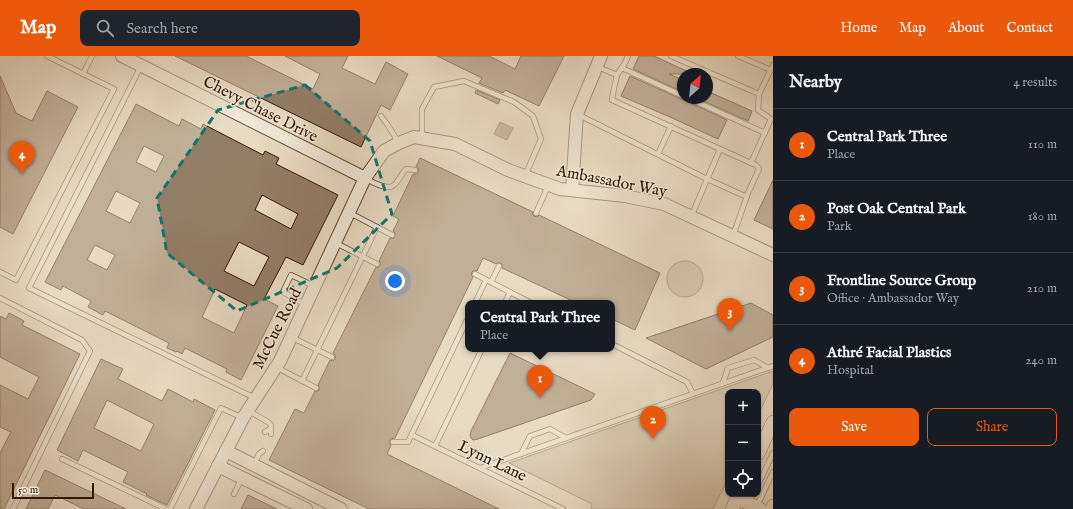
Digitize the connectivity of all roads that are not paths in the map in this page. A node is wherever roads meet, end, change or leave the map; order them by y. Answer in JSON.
{"nodes":[{"id":1,"x":47,"y":56,"type":"edge"},
{"id":2,"x":92,"y":56,"type":"edge"},
{"id":3,"x":122,"y":56,"type":"edge"},
{"id":4,"x":628,"y":56,"type":"edge"},
{"id":5,"x":671,"y":56,"type":"edge"},
{"id":6,"x":738,"y":56,"type":"edge"},
{"id":7,"x":599,"y":61,"type":"edge"},
{"id":8,"x":141,"y":66,"type":"junction"},
{"id":9,"x":622,"y":68,"type":"junction"},
{"id":10,"x":772,"y":68,"type":"edge"},
{"id":11,"x":83,"y":74,"type":"junction"},
{"id":12,"x":617,"y":75,"type":"junction"},
{"id":13,"x":677,"y":93,"type":"edge"},
{"id":14,"x":760,"y":94,"type":"junction"},
{"id":15,"x":701,"y":104,"type":"edge"},
{"id":16,"x":577,"y":114,"type":"junction"},
{"id":17,"x":381,"y":116,"type":"dead end"},
{"id":18,"x":671,"y":126,"type":"junction"},
{"id":19,"x":765,"y":133,"type":"junction"},
{"id":20,"x":422,"y":139,"type":"junction"},
{"id":21,"x":399,"y":142,"type":"junction"},
{"id":22,"x":720,"y":149,"type":"junction"},
{"id":23,"x":658,"y":154,"type":"junction"},
{"id":24,"x":751,"y":163,"type":"junction"},
{"id":25,"x":414,"y":170,"type":"dead end"},
{"id":26,"x":526,"y":176,"type":"junction"},
{"id":27,"x":365,"y":178,"type":"junction"},
{"id":28,"x":707,"y":179,"type":"junction"},
{"id":29,"x":549,"y":185,"type":"junction"},
{"id":30,"x":572,"y":190,"type":"junction"},
{"id":31,"x":747,"y":197,"type":"junction"},
{"id":32,"x":349,"y":212,"type":"junction"},
{"id":33,"x":536,"y":213,"type":"dead end"},
{"id":34,"x":691,"y":217,"type":"junction"},
{"id":35,"x":377,"y":227,"type":"junction"},
{"id":36,"x":392,"y":235,"type":"dead end"},
{"id":37,"x":733,"y":236,"type":"junction"},
{"id":38,"x":335,"y":242,"type":"junction"},
{"id":39,"x":773,"y":255,"type":"edge"},
{"id":40,"x":363,"y":256,"type":"junction"},
{"id":41,"x":377,"y":264,"type":"dead end"},
{"id":42,"x":499,"y":266,"type":"dead end"},
{"id":43,"x":0,"y":272,"type":"edge"},
{"id":44,"x":475,"y":274,"type":"dead end"},
{"id":45,"x":488,"y":281,"type":"junction"},
{"id":46,"x":315,"y":286,"type":"junction"},
{"id":47,"x":510,"y":292,"type":"junction"},
{"id":48,"x":0,"y":298,"type":"edge"},
{"id":49,"x":477,"y":300,"type":"edge"},
{"id":50,"x":506,"y":300,"type":"edge"},
{"id":51,"x":525,"y":300,"type":"edge"},
{"id":52,"x":306,"y":305,"type":"junction"},
{"id":53,"x":465,"y":324,"type":"edge"},
{"id":54,"x":291,"y":337,"type":"junction"},
{"id":55,"x":615,"y":346,"type":"edge"},
{"id":56,"x":317,"y":350,"type":"junction"},
{"id":57,"x":481,"y":352,"type":"edge"},
{"id":58,"x":332,"y":357,"type":"dead end"},
{"id":59,"x":276,"y":367,"type":"junction"},
{"id":60,"x":770,"y":367,"type":"edge"},
{"id":61,"x":302,"y":381,"type":"junction"},
{"id":62,"x":723,"y":383,"type":"junction"},
{"id":63,"x":316,"y":388,"type":"dead end"},
{"id":64,"x":693,"y":394,"type":"junction"},
{"id":65,"x":255,"y":398,"type":"junction"},
{"id":66,"x":245,"y":414,"type":"junction"},
{"id":67,"x":773,"y":422,"type":"edge"},
{"id":68,"x":270,"y":428,"type":"junction"},
{"id":69,"x":265,"y":432,"type":"dead end"},
{"id":70,"x":271,"y":434,"type":"dead end"},
{"id":71,"x":412,"y":435,"type":"junction"},
{"id":72,"x":566,"y":438,"type":"junction"},
{"id":73,"x":393,"y":442,"type":"dead end"},
{"id":74,"x":434,"y":446,"type":"junction"},
{"id":75,"x":761,"y":448,"type":"edge"},
{"id":76,"x":226,"y":451,"type":"junction"},
{"id":77,"x":260,"y":451,"type":"dead end"},
{"id":78,"x":773,"y":453,"type":"edge"},
{"id":79,"x":521,"y":454,"type":"junction"},
{"id":80,"x":62,"y":459,"type":"dead end"},
{"id":81,"x":254,"y":465,"type":"junction"},
{"id":82,"x":218,"y":466,"type":"junction"},
{"id":83,"x":480,"y":468,"type":"junction"},
{"id":84,"x":773,"y":472,"type":"edge"},
{"id":85,"x":269,"y":473,"type":"junction"},
{"id":86,"x":242,"y":478,"type":"junction"},
{"id":87,"x":761,"y":478,"type":"edge"},
{"id":88,"x":262,"y":487,"type":"junction"},
{"id":89,"x":234,"y":494,"type":"dead end"},
{"id":90,"x":736,"y":500,"type":"edge"},
{"id":91,"x":753,"y":505,"type":"edge"},
{"id":92,"x":773,"y":506,"type":"edge"},
{"id":93,"x":12,"y":509,"type":"edge"},
{"id":94,"x":166,"y":509,"type":"edge"},
{"id":95,"x":170,"y":509,"type":"edge"},
{"id":96,"x":196,"y":509,"type":"edge"},
{"id":97,"x":306,"y":509,"type":"edge"},
{"id":98,"x":341,"y":509,"type":"edge"},
{"id":99,"x":563,"y":509,"type":"edge"},
{"id":100,"x":772,"y":509,"type":"edge"}],
"edges":[{"from":1,"to":11,"type":"lane"},
{"from":2,"to":11,"type":"lane"},
{"from":3,"to":8,"type":"street","name":"Chevy Chase Drive"},
{"from":4,"to":9,"type":"lane"},
{"from":5,"to":14,"type":"lane"},
{"from":6,"to":10,"type":"lane"},
{"from":7,"to":12,"type":"lane"},
{"from":7,"to":16,"type":"street"},
{"from":8,"to":27,"type":"street","name":"Chevy Chase Drive"},
{"from":8,"to":65,"type":"lane"},
{"from":9,"to":12,"type":"lane"},
{"from":9,"to":13,"type":"lane"},
{"from":10,"to":14,"type":"lane"},
{"from":11,"to":43,"type":"lane"},
{"from":12,"to":18,"type":"lane"},
{"from":14,"to":19,"type":"lane"},
{"from":15,"to":19,"type":"lane"},
{"from":16,"to":23,"type":"lane"},
{"from":16,"to":30,"type":"street"},
{"from":17,"to":21,"type":"lane"},
{"from":18,"to":22,"type":"lane"},
{"from":18,"to":23,"type":"lane"},
{"from":19,"to":24,"type":"lane"},
{"from":20,"to":21,"type":"street","name":"Ambassador Way"},
{"from":20,"to":26,"type":"street","name":"Ambassador Way"},
{"from":20,"to":26,"type":"lane"},
{"from":21,"to":27,"type":"street","name":"Ambassador Way"},
{"from":22,"to":24,"type":"lane"},
{"from":22,"to":28,"type":"lane"},
{"from":23,"to":28,"type":"lane"},
{"from":24,"to":31,"type":"lane"},
{"from":25,"to":27,"type":"lane"},
{"from":26,"to":29,"type":"street","name":"Ambassador Way"},
{"from":27,"to":32,"type":"street","name":"McCue Road"},
{"from":28,"to":31,"type":"lane"},
{"from":28,"to":34,"type":"lane"},
{"from":29,"to":30,"type":"street","name":"Ambassador Way"},
{"from":29,"to":33,"type":"lane"},
{"from":30,"to":34,"type":"street","name":"Ambassador Way"},
{"from":31,"to":37,"type":"lane"},
{"from":32,"to":35,"type":"lane"},
{"from":32,"to":38,"type":"street","name":"McCue Road"},
{"from":34,"to":37,"type":"street","name":"Ambassador Way"},
{"from":35,"to":36,"type":"lane"},
{"from":35,"to":40,"type":"lane"},
{"from":37,"to":39,"type":"street","name":"Ambassador Way"},
{"from":38,"to":40,"type":"lane"},
{"from":38,"to":46,"type":"street","name":"McCue Road"},
{"from":40,"to":41,"type":"lane"},
{"from":40,"to":56,"type":"lane"},
{"from":42,"to":45,"type":"lane"},
{"from":44,"to":45,"type":"lane"},
{"from":45,"to":47,"type":"lane"},
{"from":45,"to":49,"type":"lane"},
{"from":46,"to":52,"type":"street","name":"McCue Road"},
{"from":46,"to":52,"type":"lane"},
{"from":47,"to":50,"type":"lane"},
{"from":47,"to":51,"type":"lane"},
{"from":48,"to":93,"type":"lane"},
{"from":52,"to":54,"type":"street","name":"McCue Road"},
{"from":53,"to":71,"type":"lane"},
{"from":54,"to":56,"type":"lane"},
{"from":54,"to":59,"type":"street","name":"McCue Road"},
{"from":55,"to":64,"type":"lane"},
{"from":56,"to":58,"type":"lane"},
{"from":56,"to":61,"type":"lane"},
{"from":57,"to":74,"type":"lane"},
{"from":59,"to":61,"type":"lane"},
{"from":59,"to":65,"type":"street","name":"McCue Road"},
{"from":60,"to":62,"type":"lane"},
{"from":60,"to":62,"type":"lane"},
{"from":61,"to":63,"type":"lane"},
{"from":62,"to":64,"type":"lane"},
{"from":64,"to":72,"type":"lane"},
{"from":65,"to":66,"type":"street","name":"McCue Road"},
{"from":66,"to":68,"type":"lane"},
{"from":66,"to":76,"type":"street","name":"McCue Road"},
{"from":66,"to":95,"type":"lane"},
{"from":67,"to":75,"type":"main road"},
{"from":68,"to":69,"type":"lane"},
{"from":68,"to":70,"type":"lane"},
{"from":71,"to":73,"type":"lane"},
{"from":71,"to":74,"type":"lane","name":"Lynn Lane"},
{"from":72,"to":79,"type":"lane"},
{"from":72,"to":79,"type":"lane"},
{"from":74,"to":83,"type":"lane","name":"Lynn Lane"},
{"from":76,"to":81,"type":"street"},
{"from":76,"to":82,"type":"street","name":"McCue Road"},
{"from":77,"to":81,"type":"lane"},
{"from":78,"to":87,"type":"lane"},
{"from":79,"to":83,"type":"lane"},
{"from":80,"to":94,"type":"lane"},
{"from":81,"to":85,"type":"street"},
{"from":82,"to":86,"type":"street"},
{"from":82,"to":96,"type":"street","name":"McCue Road"},
{"from":83,"to":99,"type":"lane","name":"Lynn Lane"},
{"from":84,"to":91,"type":"lane"},
{"from":85,"to":88,"type":"street"},
{"from":85,"to":98,"type":"street"},
{"from":86,"to":88,"type":"street"},
{"from":86,"to":89,"type":"lane"},
{"from":88,"to":97,"type":"street"},
{"from":90,"to":91,"type":"main road"},
{"from":92,"to":100,"type":"main road"}]}
